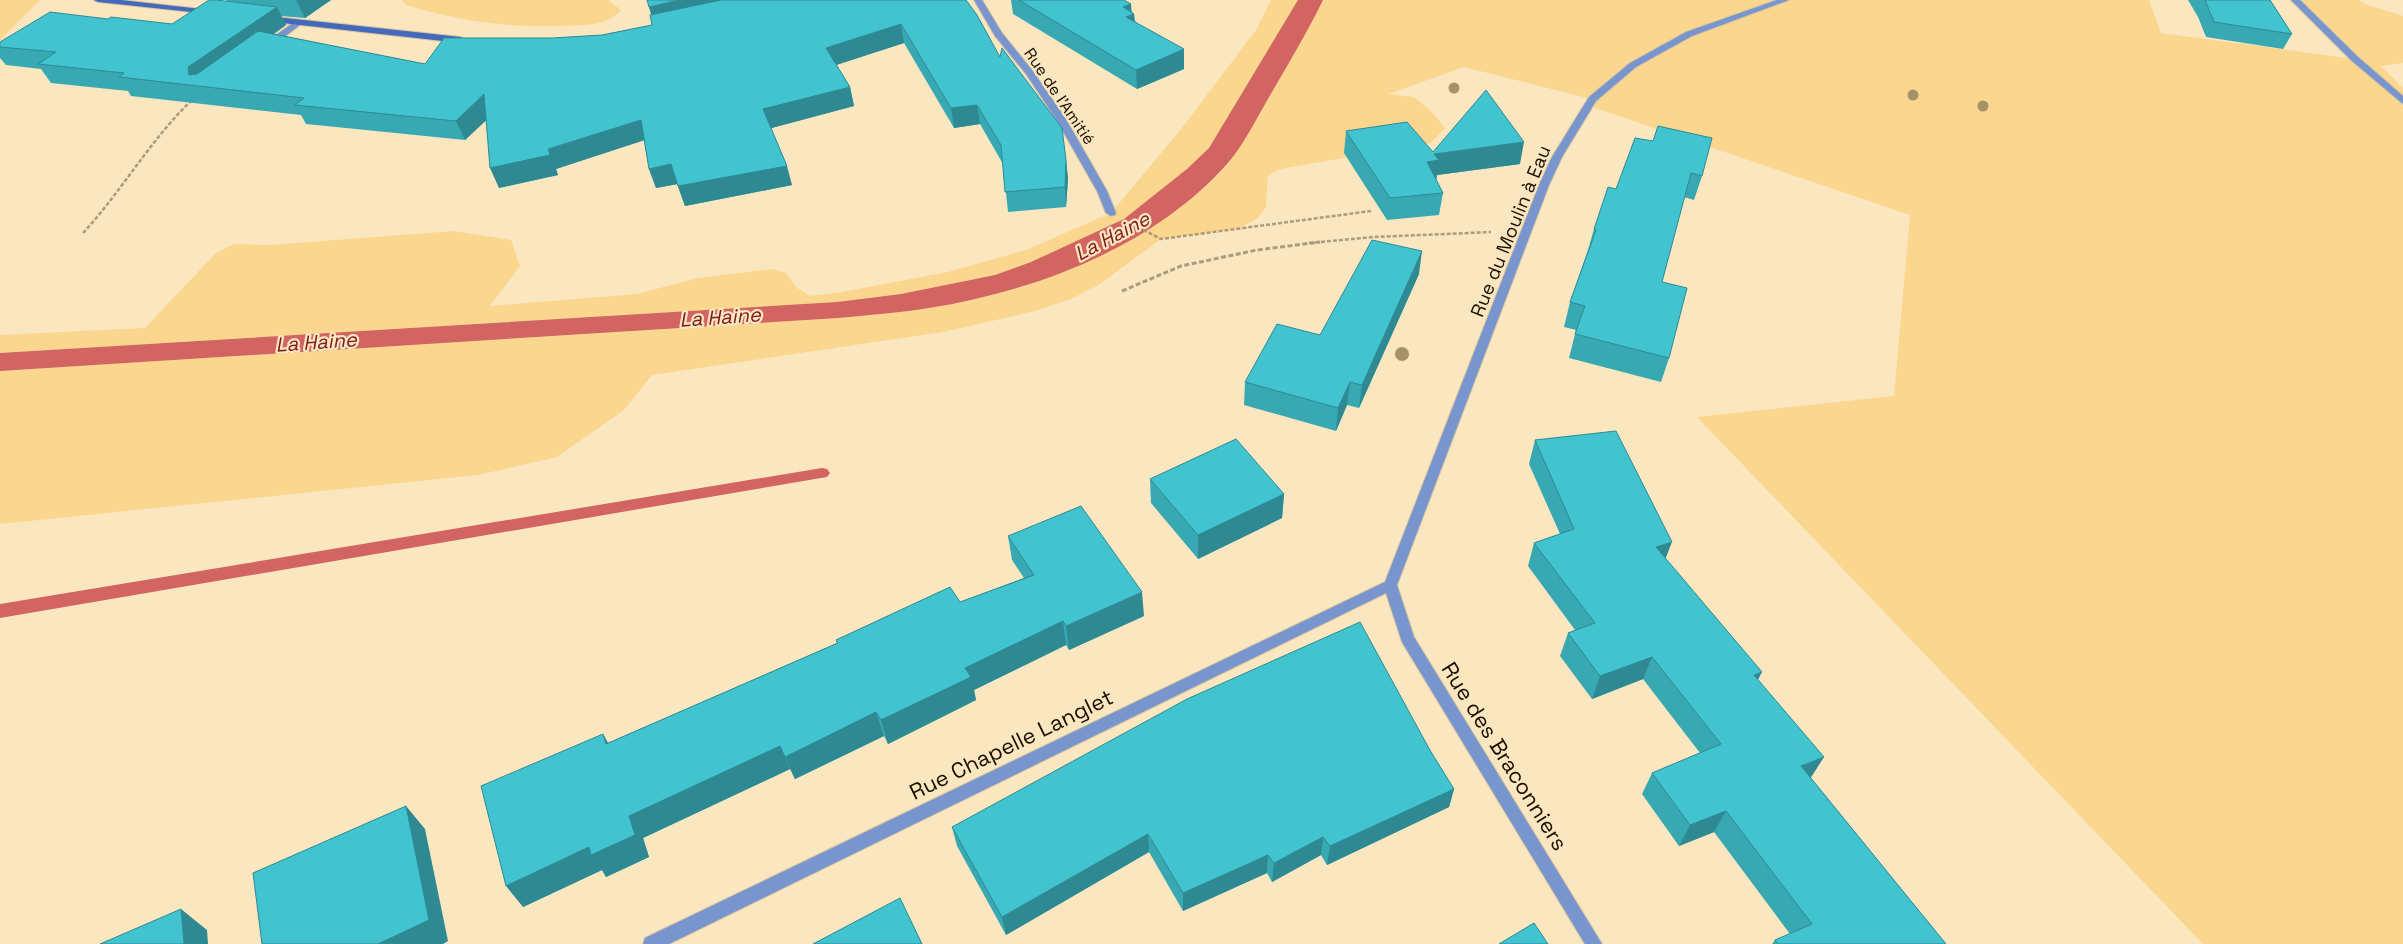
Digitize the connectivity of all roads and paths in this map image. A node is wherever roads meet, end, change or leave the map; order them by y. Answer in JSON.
{"nodes":[{"id":1,"x":98,"y":0,"type":"edge"},
{"id":2,"x":978,"y":0,"type":"edge"},
{"id":3,"x":1785,"y":0,"type":"edge"},
{"id":4,"x":2295,"y":0,"type":"edge"},
{"id":5,"x":222,"y":14,"type":"edge"},
{"id":6,"x":261,"y":18,"type":"edge"},
{"id":7,"x":300,"y":22,"type":"junction"},
{"id":8,"x":469,"y":41,"type":"edge"},
{"id":9,"x":260,"y":50,"type":"edge"},
{"id":10,"x":197,"y":96,"type":"edge"},
{"id":11,"x":2403,"y":101,"type":"edge"},
{"id":12,"x":1371,"y":211,"type":"dead end"},
{"id":13,"x":1111,"y":213,"type":"dead end"},
{"id":14,"x":1526,"y":231,"type":"junction"},
{"id":15,"x":83,"y":233,"type":"dead end"},
{"id":16,"x":1161,"y":239,"type":"dead end"},
{"id":17,"x":1122,"y":291,"type":"dead end"},
{"id":18,"x":1390,"y":585,"type":"junction"},
{"id":19,"x":651,"y":944,"type":"edge"},
{"id":20,"x":1594,"y":944,"type":"edge"}],
"edges":[{"from":1,"to":5,"type":"street"},
{"from":2,"to":13,"type":"street","name":"Rue de l'Amitié"},
{"from":3,"to":14,"type":"street","name":"Rue du Moulin à Eau"},
{"from":4,"to":11,"type":"street"},
{"from":6,"to":7,"type":"street"},
{"from":7,"to":8,"type":"street"},
{"from":7,"to":9,"type":"street"},
{"from":10,"to":15,"type":"path"},
{"from":12,"to":16,"type":"path"},
{"from":14,"to":17,"type":"path"},
{"from":14,"to":18,"type":"street","name":"Rue du Moulin à Eau"},
{"from":18,"to":19,"type":"street","name":"Rue Chapelle Langlet"},
{"from":18,"to":20,"type":"street","name":"Rue des Braconniers"}]}
